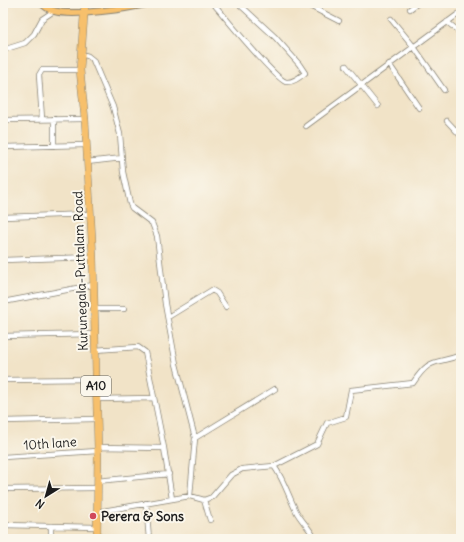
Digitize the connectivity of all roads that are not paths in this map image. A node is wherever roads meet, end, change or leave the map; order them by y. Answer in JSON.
{"nodes":[{"id":1,"x":41,"y":3,"type":"edge"},
{"id":2,"x":85,"y":3,"type":"edge"},
{"id":3,"x":150,"y":3,"type":"edge"},
{"id":4,"x":213,"y":3,"type":"edge"},
{"id":5,"x":238,"y":3,"type":"edge"},
{"id":6,"x":304,"y":3,"type":"edge"},
{"id":7,"x":418,"y":3,"type":"edge"},
{"id":8,"x":410,"y":9,"type":"dead end"},
{"id":9,"x":54,"y":11,"type":"junction"},
{"id":10,"x":84,"y":12,"type":"junction"},
{"id":11,"x":461,"y":12,"type":"edge"},
{"id":12,"x":392,"y":19,"type":"dead end"},
{"id":13,"x":339,"y":21,"type":"dead end"},
{"id":14,"x":447,"y":22,"type":"junction"},
{"id":15,"x":461,"y":33,"type":"edge"},
{"id":16,"x":414,"y":47,"type":"junction"},
{"id":17,"x":3,"y":50,"type":"edge"},
{"id":18,"x":81,"y":54,"type":"junction"},
{"id":19,"x":389,"y":64,"type":"junction"},
{"id":20,"x":346,"y":66,"type":"dead end"},
{"id":21,"x":80,"y":70,"type":"junction"},
{"id":22,"x":362,"y":85,"type":"junction"},
{"id":23,"x":444,"y":90,"type":"dead end"},
{"id":24,"x":378,"y":106,"type":"dead end"},
{"id":25,"x":419,"y":108,"type":"dead end"},
{"id":26,"x":42,"y":119,"type":"junction"},
{"id":27,"x":54,"y":119,"type":"junction"},
{"id":28,"x":85,"y":119,"type":"junction"},
{"id":29,"x":6,"y":120,"type":"dead end"},
{"id":30,"x":447,"y":121,"type":"dead end"},
{"id":31,"x":306,"y":126,"type":"dead end"},
{"id":32,"x":461,"y":136,"type":"edge"},
{"id":33,"x":54,"y":146,"type":"junction"},
{"id":34,"x":86,"y":146,"type":"junction"},
{"id":35,"x":3,"y":147,"type":"edge"},
{"id":36,"x":122,"y":158,"type":"junction"},
{"id":37,"x":87,"y":162,"type":"junction"},
{"id":38,"x":90,"y":214,"type":"junction"},
{"id":39,"x":3,"y":217,"type":"edge"},
{"id":40,"x":93,"y":257,"type":"junction"},
{"id":41,"x":3,"y":260,"type":"edge"},
{"id":42,"x":93,"y":285,"type":"junction"},
{"id":43,"x":3,"y":302,"type":"edge"},
{"id":44,"x":226,"y":307,"type":"dead end"},
{"id":45,"x":94,"y":309,"type":"junction"},
{"id":46,"x":124,"y":309,"type":"dead end"},
{"id":47,"x":168,"y":317,"type":"junction"},
{"id":48,"x":95,"y":334,"type":"junction"},
{"id":49,"x":3,"y":336,"type":"edge"},
{"id":50,"x":95,"y":350,"type":"junction"},
{"id":51,"x":461,"y":354,"type":"edge"},
{"id":52,"x":96,"y":379,"type":"junction"},
{"id":53,"x":3,"y":380,"type":"edge"},
{"id":54,"x":275,"y":389,"type":"dead end"},
{"id":55,"x":153,"y":398,"type":"junction"},
{"id":56,"x":96,"y":399,"type":"junction"},
{"id":57,"x":96,"y":419,"type":"junction"},
{"id":58,"x":3,"y":421,"type":"edge"},
{"id":59,"x":195,"y":438,"type":"junction"},
{"id":60,"x":164,"y":448,"type":"junction"},
{"id":61,"x":98,"y":449,"type":"junction"},
{"id":62,"x":3,"y":457,"type":"edge"},
{"id":63,"x":274,"y":466,"type":"junction"},
{"id":64,"x":169,"y":474,"type":"junction"},
{"id":65,"x":97,"y":484,"type":"junction"},
{"id":66,"x":3,"y":488,"type":"edge"},
{"id":67,"x":190,"y":496,"type":"junction"},
{"id":68,"x":172,"y":499,"type":"junction"},
{"id":69,"x":204,"y":500,"type":"junction"},
{"id":70,"x":146,"y":503,"type":"junction"},
{"id":71,"x":97,"y":512,"type":"junction"},
{"id":72,"x":210,"y":520,"type":"dead end"},
{"id":73,"x":3,"y":525,"type":"edge"},
{"id":74,"x":51,"y":526,"type":"junction"},
{"id":75,"x":97,"y":527,"type":"junction"},
{"id":76,"x":51,"y":539,"type":"edge"},
{"id":77,"x":96,"y":539,"type":"edge"},
{"id":78,"x":149,"y":539,"type":"edge"},
{"id":79,"x":315,"y":539,"type":"edge"}],
"edges":[{"from":1,"to":9,"type":"main road"},
{"from":2,"to":10,"type":"highway","name":"Kurunegala-Puttalam Road","number":"A10"},
{"from":3,"to":10,"type":"main road"},
{"from":4,"to":5,"type":"street"},
{"from":6,"to":13,"type":"street"},
{"from":7,"to":8,"type":"street"},
{"from":9,"to":10,"type":"main road"},
{"from":9,"to":17,"type":"street"},
{"from":10,"to":18,"type":"highway","name":"Kurunegala-Puttalam Road","number":"A10"},
{"from":11,"to":14,"type":"street"},
{"from":12,"to":16,"type":"street"},
{"from":14,"to":15,"type":"street"},
{"from":14,"to":16,"type":"street"},
{"from":16,"to":19,"type":"street"},
{"from":16,"to":23,"type":"street"},
{"from":18,"to":21,"type":"highway","name":"Kurunegala-Puttalam Road","number":"A10"},
{"from":18,"to":36,"type":"street"},
{"from":19,"to":22,"type":"street"},
{"from":19,"to":25,"type":"street"},
{"from":20,"to":22,"type":"street"},
{"from":21,"to":26,"type":"street"},
{"from":21,"to":28,"type":"highway","name":"Kurunegala-Puttalam Road","number":"A10"},
{"from":22,"to":24,"type":"street"},
{"from":22,"to":31,"type":"street"},
{"from":26,"to":27,"type":"street"},
{"from":26,"to":29,"type":"street"},
{"from":27,"to":28,"type":"street"},
{"from":27,"to":33,"type":"street"},
{"from":28,"to":34,"type":"highway","name":"Kurunegala-Puttalam Road","number":"A10"},
{"from":30,"to":32,"type":"street"},
{"from":33,"to":34,"type":"street"},
{"from":33,"to":35,"type":"street"},
{"from":34,"to":37,"type":"highway","name":"Kurunegala-Puttalam Road","number":"A10"},
{"from":36,"to":37,"type":"street"},
{"from":36,"to":47,"type":"street"},
{"from":37,"to":38,"type":"highway","name":"Kurunegala-Puttalam Road","number":"A10"},
{"from":38,"to":39,"type":"street"},
{"from":38,"to":40,"type":"highway","name":"Kurunegala-Puttalam Road","number":"A10"},
{"from":40,"to":41,"type":"street"},
{"from":40,"to":42,"type":"highway","name":"Kurunegala-Puttalam Road","number":"A10"},
{"from":42,"to":43,"type":"street"},
{"from":42,"to":45,"type":"highway","name":"Kurunegala-Puttalam Road","number":"A10"},
{"from":44,"to":47,"type":"street"},
{"from":45,"to":46,"type":"street"},
{"from":45,"to":48,"type":"highway","name":"Kurunegala-Puttalam Road","number":"A10"},
{"from":47,"to":59,"type":"street"},
{"from":48,"to":49,"type":"street"},
{"from":48,"to":50,"type":"highway","name":"Kurunegala-Puttalam Road","number":"A10"},
{"from":50,"to":52,"type":"highway","name":"Kurunegala-Puttalam Road","number":"A10"},
{"from":50,"to":55,"type":"street"},
{"from":51,"to":63,"type":"street"},
{"from":52,"to":53,"type":"street"},
{"from":52,"to":56,"type":"highway","name":"Kurunegala-Puttalam Road","number":"A10"},
{"from":54,"to":59,"type":"street"},
{"from":55,"to":56,"type":"street"},
{"from":55,"to":60,"type":"street"},
{"from":56,"to":57,"type":"highway","name":"Kurunegala-Puttalam Road","number":"A10"},
{"from":57,"to":58,"type":"street"},
{"from":57,"to":61,"type":"highway","name":"Kurunegala-Puttalam Road","number":"A10"},
{"from":59,"to":67,"type":"street"},
{"from":60,"to":61,"type":"street","name":"10th lane"},
{"from":60,"to":64,"type":"street"},
{"from":61,"to":62,"type":"street","name":"10th lane"},
{"from":61,"to":65,"type":"highway","name":"Kurunegala-Puttalam Road","number":"A10"},
{"from":63,"to":69,"type":"street"},
{"from":63,"to":79,"type":"street"},
{"from":64,"to":65,"type":"street"},
{"from":64,"to":68,"type":"street"},
{"from":65,"to":66,"type":"street"},
{"from":65,"to":71,"type":"highway","name":"Kurunegala-Puttalam Road","number":"A10"},
{"from":67,"to":68,"type":"street"},
{"from":67,"to":69,"type":"street"},
{"from":68,"to":70,"type":"street"},
{"from":69,"to":72,"type":"street"},
{"from":70,"to":71,"type":"street"},
{"from":70,"to":78,"type":"street"},
{"from":71,"to":75,"type":"highway","name":"Kurunegala-Puttalam Road","number":"A10"},
{"from":73,"to":74,"type":"street"},
{"from":74,"to":75,"type":"street"},
{"from":74,"to":76,"type":"street"},
{"from":75,"to":77,"type":"highway","name":"Kurunegala-Puttalam Road","number":"A10"}]}
